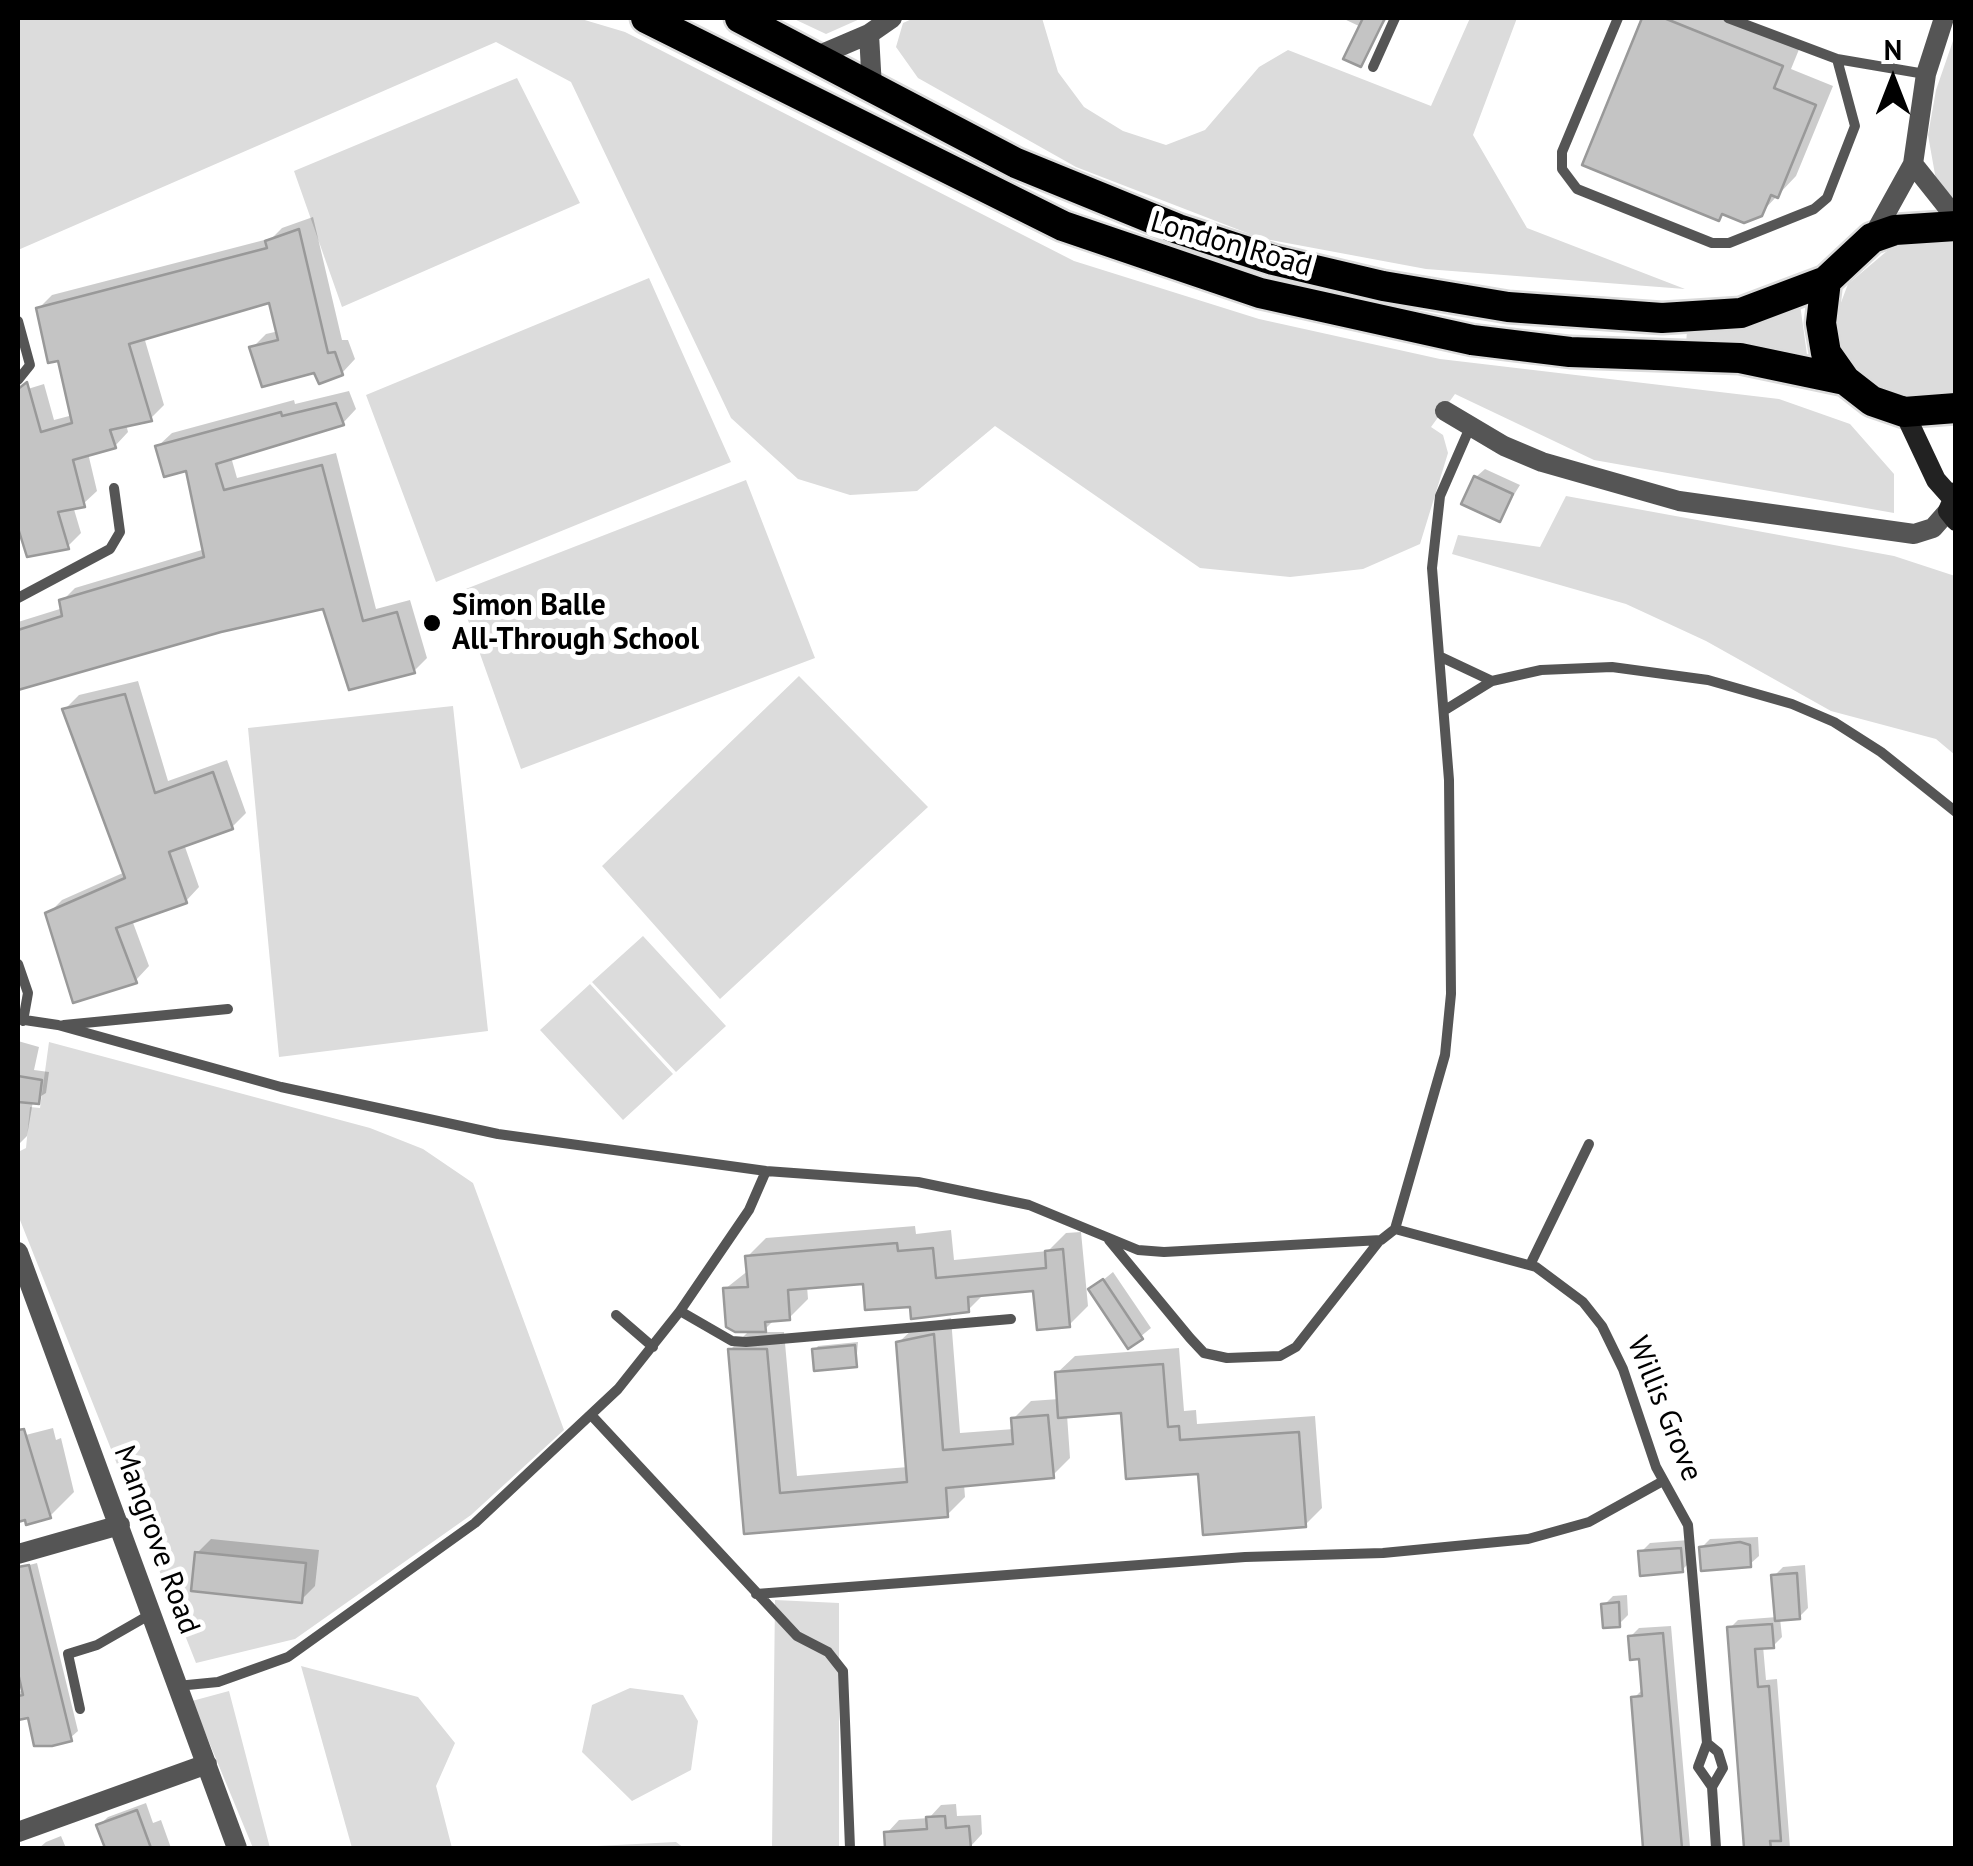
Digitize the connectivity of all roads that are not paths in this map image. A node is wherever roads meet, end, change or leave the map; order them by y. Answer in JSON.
{"nodes":[{"id":1,"x":646,"y":18,"type":"edge"},
{"id":2,"x":740,"y":18,"type":"edge"},
{"id":3,"x":892,"y":18,"type":"edge"},
{"id":4,"x":1395,"y":18,"type":"edge"},
{"id":5,"x":1618,"y":18,"type":"edge"},
{"id":6,"x":1728,"y":18,"type":"edge"},
{"id":7,"x":1944,"y":18,"type":"edge"},
{"id":8,"x":869,"y":34,"type":"junction"},
{"id":9,"x":815,"y":58,"type":"junction"},
{"id":10,"x":1837,"y":58,"type":"junction"},
{"id":11,"x":1373,"y":67,"type":"dead end"},
{"id":12,"x":1926,"y":74,"type":"junction"},
{"id":13,"x":872,"y":88,"type":"junction"},
{"id":14,"x":1913,"y":164,"type":"junction"},
{"id":15,"x":1956,"y":218,"type":"edge"},
{"id":16,"x":1956,"y":226,"type":"edge"},
{"id":17,"x":1872,"y":238,"type":"junction"},
{"id":18,"x":1826,"y":281,"type":"junction"},
{"id":19,"x":18,"y":321,"type":"edge"},
{"id":20,"x":18,"y":380,"type":"edge"},
{"id":21,"x":1845,"y":380,"type":"junction"},
{"id":22,"x":1956,"y":408,"type":"edge"},
{"id":23,"x":1445,"y":411,"type":"dead end"},
{"id":24,"x":1904,"y":412,"type":"junction"},
{"id":25,"x":1472,"y":425,"type":"junction"},
{"id":26,"x":114,"y":488,"type":"dead end"},
{"id":27,"x":1953,"y":505,"type":"edge"},
{"id":28,"x":18,"y":598,"type":"edge"},
{"id":29,"x":1442,"y":657,"type":"junction"},
{"id":30,"x":1492,"y":681,"type":"junction"},
{"id":31,"x":1444,"y":710,"type":"junction"},
{"id":32,"x":1956,"y":812,"type":"edge"},
{"id":33,"x":18,"y":964,"type":"edge"},
{"id":34,"x":228,"y":1008,"type":"dead end"},
{"id":35,"x":20,"y":1020,"type":"edge"},
{"id":36,"x":58,"y":1026,"type":"junction"},
{"id":37,"x":1588,"y":1144,"type":"dead end"},
{"id":38,"x":766,"y":1171,"type":"junction"},
{"id":39,"x":1394,"y":1229,"type":"junction"},
{"id":40,"x":1108,"y":1238,"type":"junction"},
{"id":41,"x":1381,"y":1240,"type":"junction"},
{"id":42,"x":18,"y":1252,"type":"edge"},
{"id":43,"x":1530,"y":1265,"type":"junction"},
{"id":44,"x":680,"y":1311,"type":"junction"},
{"id":45,"x":616,"y":1315,"type":"dead end"},
{"id":46,"x":1011,"y":1319,"type":"dead end"},
{"id":47,"x":652,"y":1347,"type":"junction"},
{"id":48,"x":593,"y":1416,"type":"junction"},
{"id":49,"x":1663,"y":1481,"type":"junction"},
{"id":50,"x":120,"y":1525,"type":"junction"},
{"id":51,"x":18,"y":1554,"type":"edge"},
{"id":52,"x":756,"y":1594,"type":"junction"},
{"id":53,"x":152,"y":1614,"type":"junction"},
{"id":54,"x":177,"y":1686,"type":"junction"},
{"id":55,"x":80,"y":1709,"type":"dead end"},
{"id":56,"x":1707,"y":1743,"type":"junction"},
{"id":57,"x":207,"y":1764,"type":"junction"},
{"id":58,"x":1712,"y":1787,"type":"junction"},
{"id":59,"x":18,"y":1832,"type":"edge"},
{"id":60,"x":237,"y":1848,"type":"edge"},
{"id":61,"x":850,"y":1848,"type":"edge"},
{"id":62,"x":1716,"y":1848,"type":"edge"}],
"edges":[{"from":1,"to":21,"type":"highway","name":"London Road"},
{"from":2,"to":9,"type":"highway","name":"London Road"},
{"from":3,"to":8,"type":"street"},
{"from":4,"to":11,"type":"lane"},
{"from":5,"to":10,"type":"lane"},
{"from":6,"to":10,"type":"lane"},
{"from":7,"to":12,"type":"street"},
{"from":8,"to":9,"type":"street"},
{"from":8,"to":13,"type":"street"},
{"from":9,"to":13,"type":"highway","name":"London Road"},
{"from":10,"to":12,"type":"lane"},
{"from":12,"to":14,"type":"street"},
{"from":13,"to":18,"type":"highway","name":"London Road"},
{"from":14,"to":15,"type":"street"},
{"from":14,"to":17,"type":"street"},
{"from":16,"to":17,"type":"highway"},
{"from":17,"to":18,"type":"highway"},
{"from":18,"to":21,"type":"highway"},
{"from":19,"to":20,"type":"lane"},
{"from":21,"to":24,"type":"highway"},
{"from":22,"to":24,"type":"highway"},
{"from":23,"to":25,"type":"street"},
{"from":24,"to":27,"type":"main road"},
{"from":25,"to":27,"type":"street"},
{"from":25,"to":29,"type":"lane"},
{"from":26,"to":28,"type":"lane"},
{"from":29,"to":30,"type":"lane"},
{"from":29,"to":31,"type":"lane"},
{"from":30,"to":31,"type":"lane"},
{"from":30,"to":32,"type":"lane"},
{"from":31,"to":39,"type":"lane"},
{"from":33,"to":35,"type":"lane"},
{"from":34,"to":36,"type":"lane"},
{"from":35,"to":36,"type":"lane"},
{"from":36,"to":38,"type":"lane"},
{"from":37,"to":43,"type":"lane"},
{"from":38,"to":40,"type":"lane"},
{"from":38,"to":44,"type":"lane"},
{"from":39,"to":41,"type":"lane"},
{"from":39,"to":43,"type":"lane","name":"Willis Grove"},
{"from":40,"to":41,"type":"lane"},
{"from":40,"to":41,"type":"lane"},
{"from":42,"to":50,"type":"street","name":"Mangrove Road"},
{"from":43,"to":49,"type":"lane","name":"Willis Grove"},
{"from":44,"to":46,"type":"lane"},
{"from":44,"to":47,"type":"lane"},
{"from":45,"to":47,"type":"lane"},
{"from":47,"to":48,"type":"lane"},
{"from":48,"to":52,"type":"lane"},
{"from":48,"to":54,"type":"lane"},
{"from":49,"to":52,"type":"lane"},
{"from":49,"to":56,"type":"lane","name":"Willis Grove"},
{"from":50,"to":51,"type":"street"},
{"from":50,"to":53,"type":"street","name":"Mangrove Road"},
{"from":52,"to":61,"type":"lane"},
{"from":53,"to":54,"type":"street","name":"Mangrove Road"},
{"from":53,"to":55,"type":"lane"},
{"from":54,"to":57,"type":"street","name":"Mangrove Road"},
{"from":56,"to":58,"type":"lane","name":"Willis Grove"},
{"from":56,"to":58,"type":"lane","name":"Willis Grove"},
{"from":57,"to":59,"type":"street"},
{"from":57,"to":60,"type":"street","name":"Mangrove Road"},
{"from":58,"to":62,"type":"lane","name":"Willis Grove"}]}
